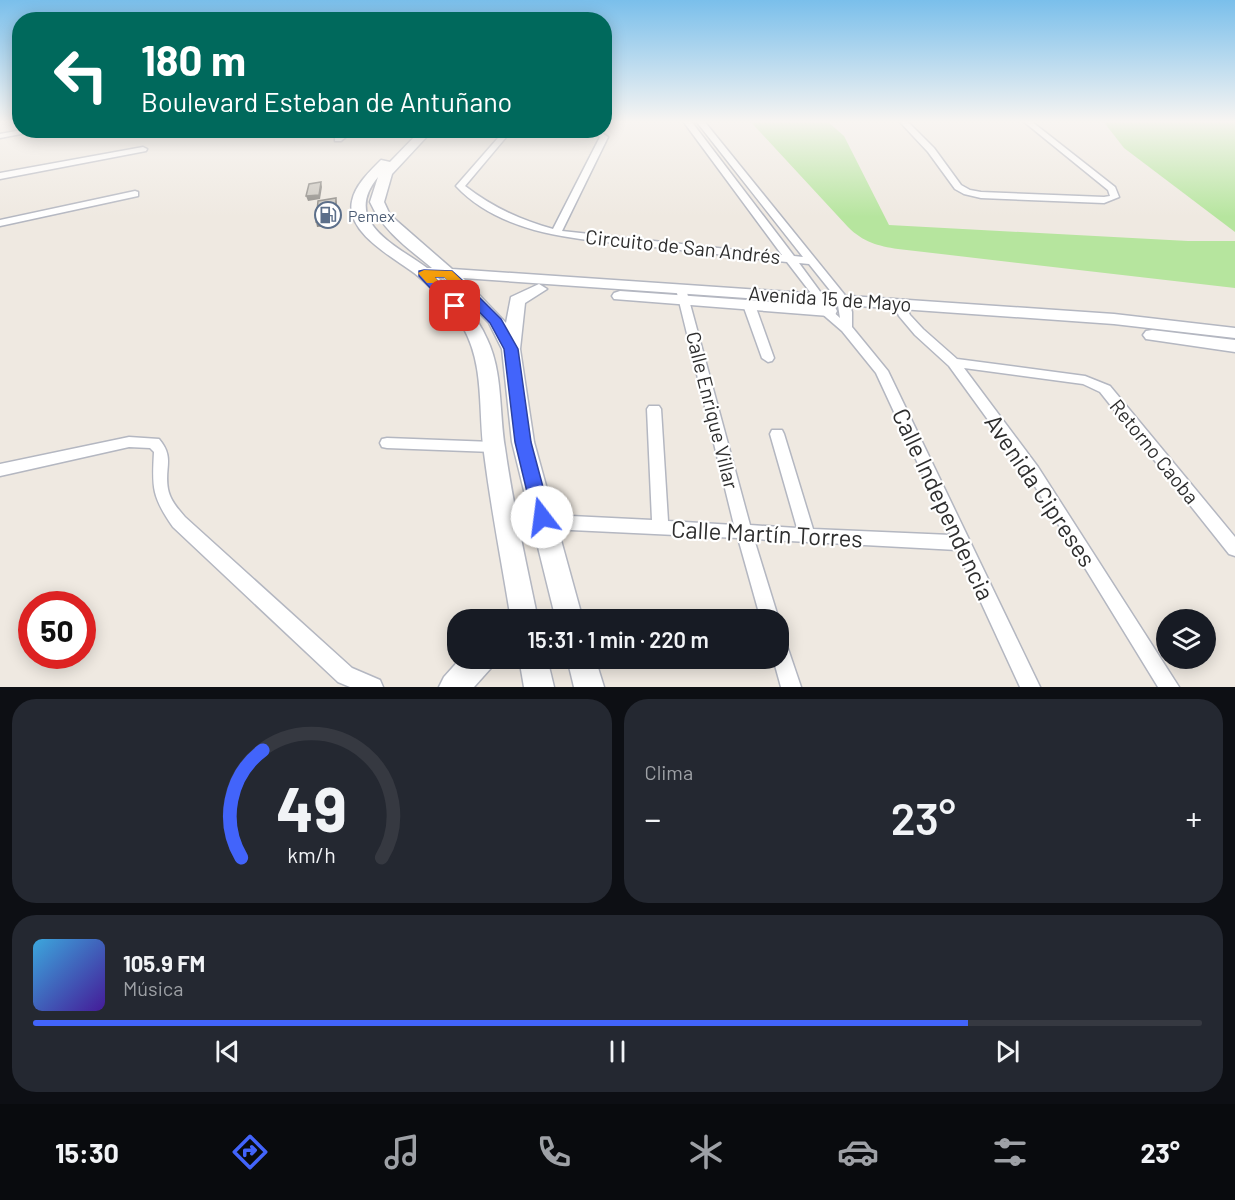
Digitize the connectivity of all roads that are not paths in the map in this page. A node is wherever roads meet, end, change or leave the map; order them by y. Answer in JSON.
{"nodes":[{"id":1,"x":121,"y":153,"type":"edge"},
{"id":2,"x":395,"y":153,"type":"edge"},
{"id":3,"x":405,"y":153,"type":"edge"},
{"id":4,"x":489,"y":153,"type":"edge"},
{"id":5,"x":596,"y":153,"type":"edge"},
{"id":6,"x":711,"y":153,"type":"edge"},
{"id":7,"x":725,"y":153,"type":"edge"},
{"id":8,"x":933,"y":153,"type":"edge"},
{"id":9,"x":1067,"y":153,"type":"edge"},
{"id":10,"x":0,"y":176,"type":"edge"},
{"id":11,"x":135,"y":194,"type":"dead end"},
{"id":12,"x":0,"y":223,"type":"edge"},
{"id":13,"x":556,"y":233,"type":"junction"},
{"id":14,"x":787,"y":257,"type":"junction"},
{"id":15,"x":810,"y":261,"type":"junction"},
{"id":16,"x":440,"y":278,"type":"junction"},
{"id":17,"x":539,"y":289,"type":"junction"},
{"id":18,"x":683,"y":294,"type":"junction"},
{"id":19,"x":821,"y":304,"type":"junction"},
{"id":20,"x":749,"y":305,"type":"junction"},
{"id":21,"x":902,"y":310,"type":"junction"},
{"id":22,"x":845,"y":313,"type":"junction"},
{"id":23,"x":1235,"y":333,"type":"edge"},
{"id":24,"x":1235,"y":346,"type":"edge"},
{"id":25,"x":511,"y":349,"type":"junction"},
{"id":26,"x":768,"y":358,"type":"dead end"},
{"id":27,"x":953,"y":363,"type":"junction"},
{"id":28,"x":654,"y":409,"type":"dead end"},
{"id":29,"x":777,"y":434,"type":"dead end"},
{"id":30,"x":387,"y":443,"type":"dead end"},
{"id":31,"x":494,"y":447,"type":"junction"},
{"id":32,"x":0,"y":470,"type":"edge"},
{"id":33,"x":571,"y":523,"type":"dead end"},
{"id":34,"x":660,"y":527,"type":"junction"},
{"id":35,"x":744,"y":532,"type":"junction"},
{"id":36,"x":807,"y":535,"type":"junction"},
{"id":37,"x":963,"y":543,"type":"junction"},
{"id":38,"x":1235,"y":549,"type":"edge"},
{"id":39,"x":523,"y":609,"type":"edge"},
{"id":40,"x":567,"y":609,"type":"edge"},
{"id":41,"x":768,"y":609,"type":"edge"},
{"id":42,"x":471,"y":669,"type":"edge"},
{"id":43,"x":535,"y":669,"type":"edge"},
{"id":44,"x":584,"y":669,"type":"edge"},
{"id":45,"x":785,"y":669,"type":"edge"},
{"id":46,"x":373,"y":687,"type":"edge"},
{"id":47,"x":454,"y":687,"type":"edge"},
{"id":48,"x":539,"y":687,"type":"edge"},
{"id":49,"x":589,"y":687,"type":"edge"},
{"id":50,"x":791,"y":687,"type":"edge"},
{"id":51,"x":1030,"y":687,"type":"edge"},
{"id":52,"x":1168,"y":687,"type":"edge"}],
"edges":[{"from":1,"to":10,"type":"street"},
{"from":2,"to":16,"type":"main road"},
{"from":3,"to":16,"type":"main road"},
{"from":4,"to":13,"type":"street","name":"Circuito de San Andrés"},
{"from":5,"to":13,"type":"street","name":"Circuito de San Andrés"},
{"from":6,"to":14,"type":"street"},
{"from":7,"to":15,"type":"street","name":"Calle Independencia"},
{"from":8,"to":9,"type":"street"},
{"from":11,"to":12,"type":"street"},
{"from":13,"to":14,"type":"street","name":"Circuito de San Andrés"},
{"from":14,"to":15,"type":"street","name":"Circuito de San Andrés"},
{"from":14,"to":19,"type":"street"},
{"from":15,"to":22,"type":"street","name":"Calle Independencia"},
{"from":16,"to":17,"type":"main road","name":"Avenida 15 de Mayo"},
{"from":16,"to":18,"type":"main road","name":"Avenida 15 de Mayo"},
{"from":16,"to":25,"type":"main road"},
{"from":16,"to":31,"type":"main road"},
{"from":17,"to":18,"type":"main road","name":"Avenida 15 de Mayo"},
{"from":17,"to":25,"type":"main road"},
{"from":18,"to":19,"type":"main road","name":"Avenida 15 de Mayo"},
{"from":18,"to":20,"type":"main road","name":"Avenida 15 de Mayo"},
{"from":18,"to":35,"type":"street","name":"Calle Enrique Villar"},
{"from":19,"to":20,"type":"main road","name":"Avenida 15 de Mayo"},
{"from":19,"to":22,"type":"main road","name":"Avenida 15 de Mayo"},
{"from":20,"to":26,"type":"street"},
{"from":21,"to":22,"type":"main road","name":"Avenida 15 de Mayo"},
{"from":21,"to":23,"type":"main road","name":"Avenida 15 de Mayo"},
{"from":21,"to":24,"type":"main road","name":"Avenida 15 de Mayo"},
{"from":21,"to":27,"type":"street","name":"Avenida Cipreses"},
{"from":22,"to":37,"type":"street","name":"Calle Independencia"},
{"from":25,"to":40,"type":"main road"},
{"from":27,"to":38,"type":"street","name":"Retorno Caoba"},
{"from":27,"to":52,"type":"street","name":"Avenida Cipreses"},
{"from":28,"to":34,"type":"street"},
{"from":29,"to":36,"type":"street"},
{"from":30,"to":31,"type":"street"},
{"from":31,"to":39,"type":"main road"},
{"from":32,"to":46,"type":"street"},
{"from":33,"to":34,"type":"street","name":"Calle Martín Torres"},
{"from":34,"to":35,"type":"street","name":"Calle Martín Torres"},
{"from":35,"to":36,"type":"street","name":"Calle Martín Torres"},
{"from":35,"to":41,"type":"street","name":"Calle Enrique Villar"},
{"from":36,"to":37,"type":"street","name":"Calle Martín Torres"},
{"from":37,"to":51,"type":"street","name":"Calle Independencia"},
{"from":42,"to":47,"type":"main road"},
{"from":43,"to":48,"type":"main road"},
{"from":44,"to":49,"type":"main road"},
{"from":45,"to":50,"type":"street"}]}
